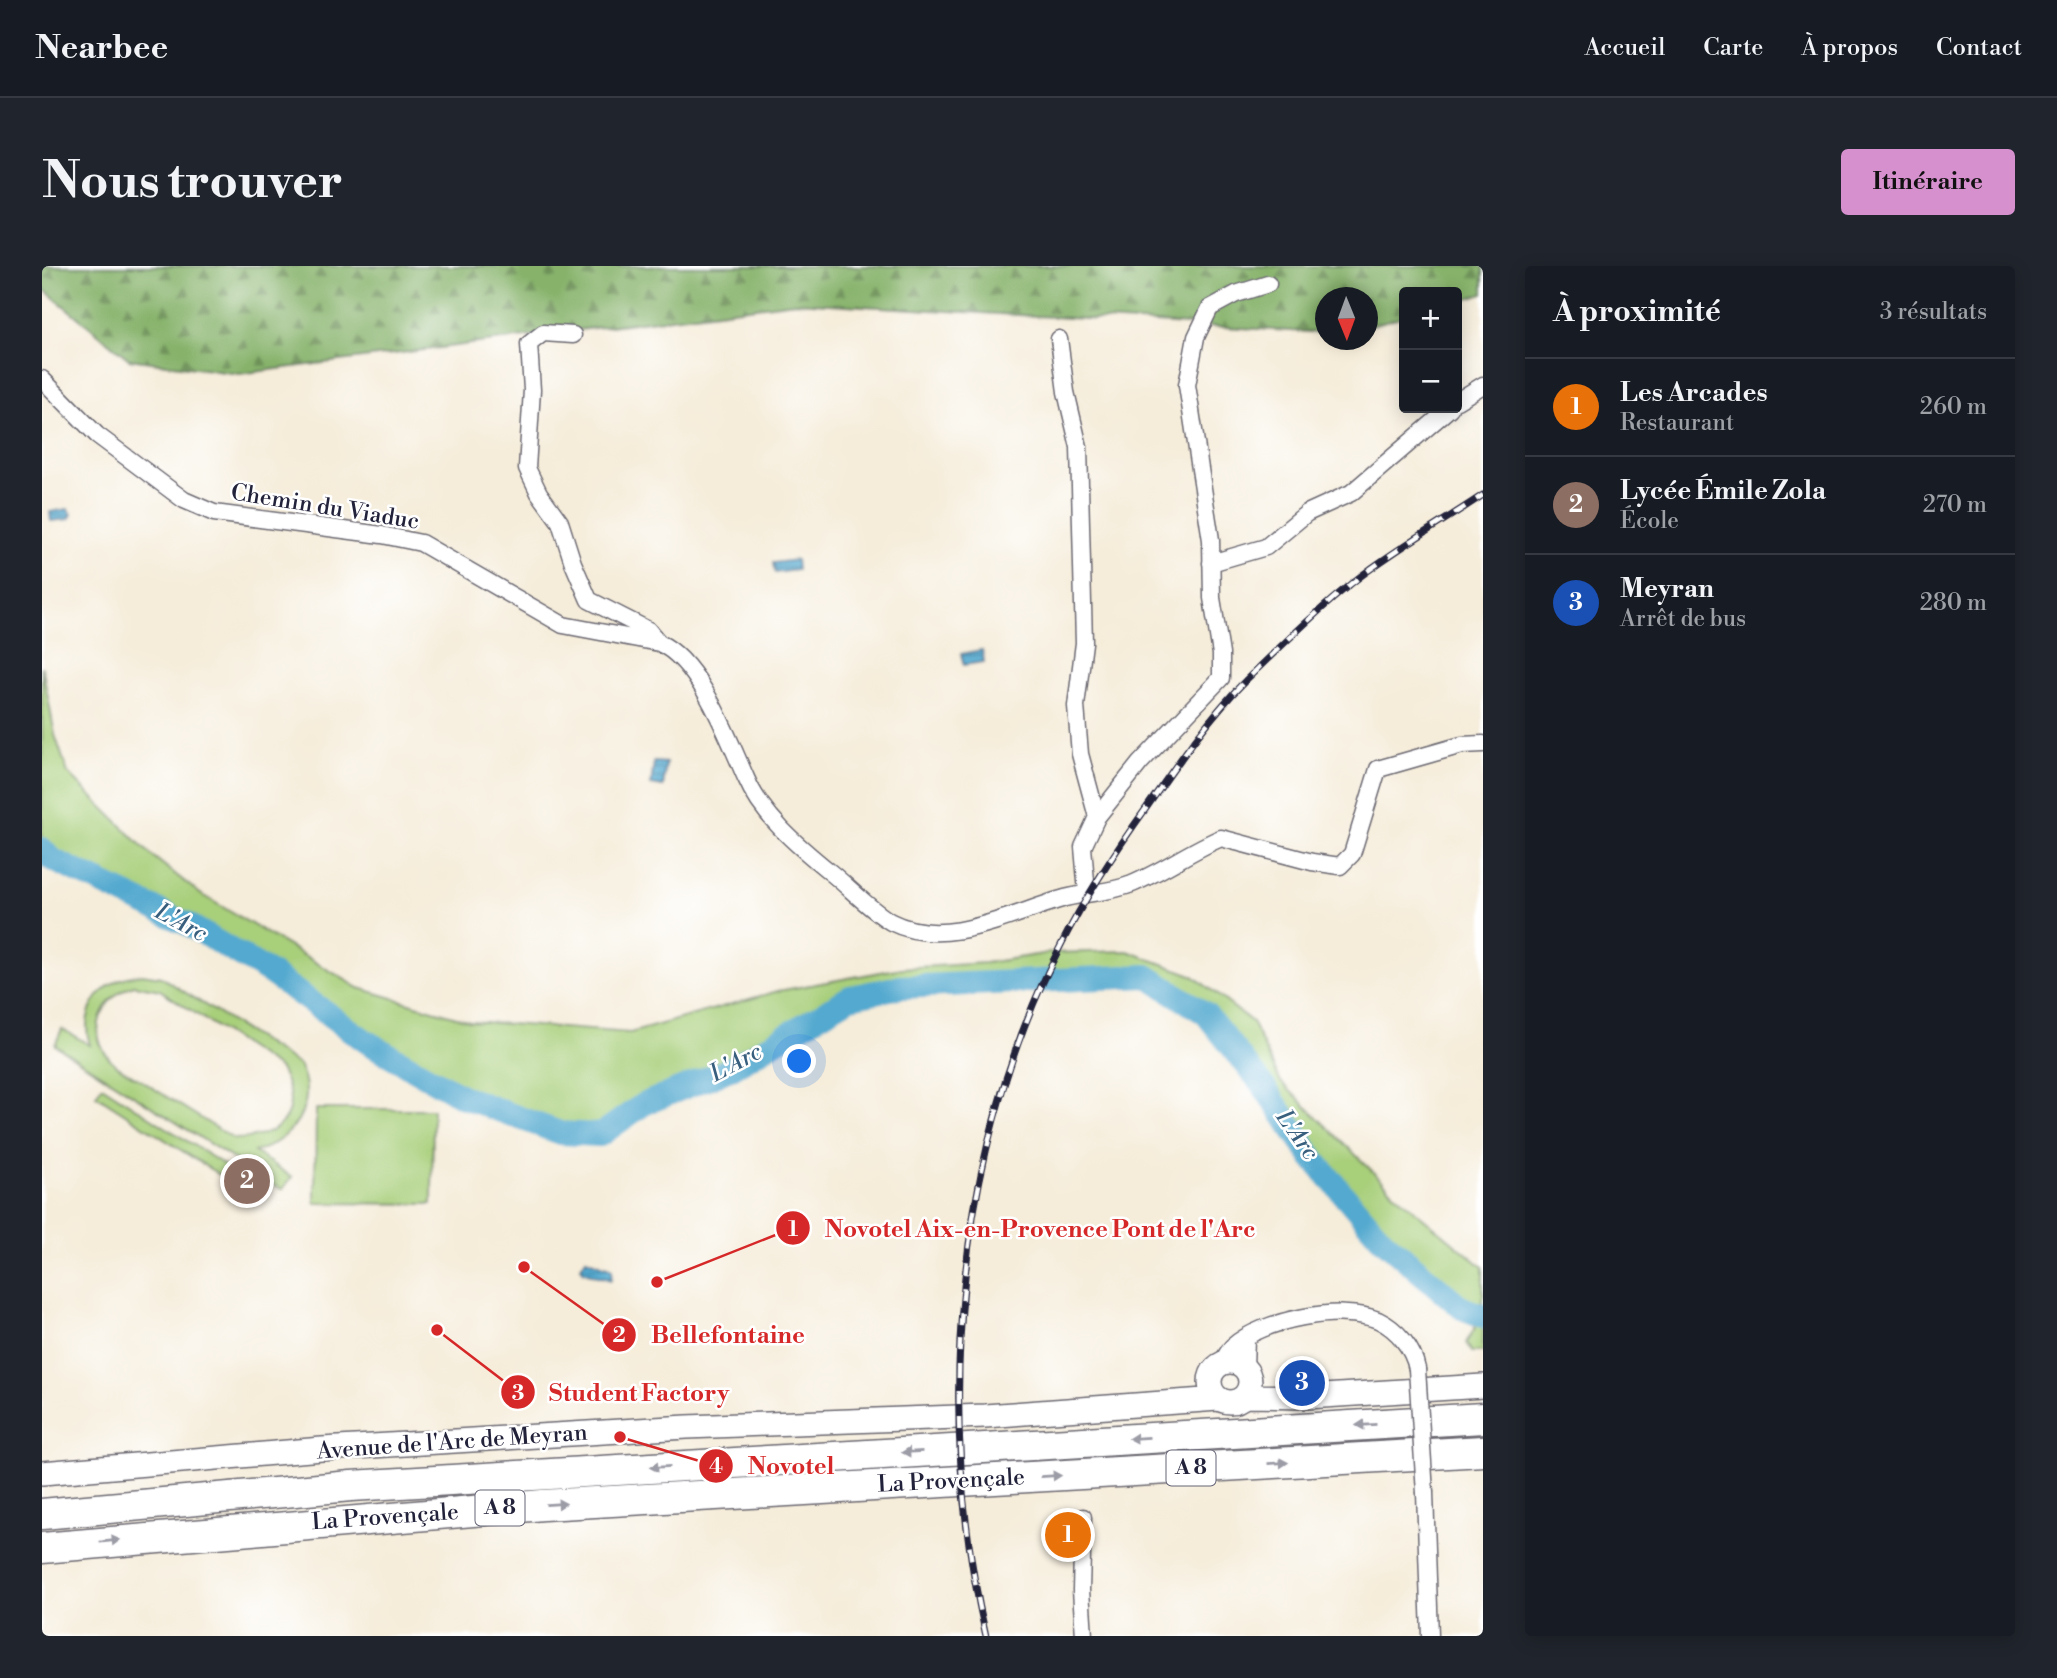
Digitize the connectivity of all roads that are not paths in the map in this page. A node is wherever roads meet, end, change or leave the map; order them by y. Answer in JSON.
{"nodes":[{"id":1,"x":1268,"y":284,"type":"dead end"},
{"id":2,"x":572,"y":335,"type":"dead end"},
{"id":3,"x":1059,"y":339,"type":"dead end"},
{"id":4,"x":42,"y":379,"type":"edge"},
{"id":5,"x":1483,"y":385,"type":"edge"},
{"id":6,"x":1462,"y":398,"type":"edge"},
{"id":7,"x":1444,"y":413,"type":"edge"},
{"id":8,"x":1211,"y":563,"type":"junction"},
{"id":9,"x":659,"y":643,"type":"junction"},
{"id":10,"x":1483,"y":744,"type":"edge"},
{"id":11,"x":1097,"y":817,"type":"junction"},
{"id":12,"x":1087,"y":893,"type":"junction"},
{"id":13,"x":1246,"y":1338,"type":"junction"},
{"id":14,"x":1246,"y":1380,"type":"junction"},
{"id":15,"x":1216,"y":1381,"type":"junction"},
{"id":16,"x":1483,"y":1386,"type":"edge"},
{"id":17,"x":1483,"y":1418,"type":"edge"},
{"id":18,"x":1483,"y":1451,"type":"edge"},
{"id":19,"x":42,"y":1474,"type":"edge"},
{"id":20,"x":42,"y":1514,"type":"edge"},
{"id":21,"x":1083,"y":1517,"type":"dead end"},
{"id":22,"x":42,"y":1548,"type":"edge"},
{"id":23,"x":1084,"y":1636,"type":"edge"},
{"id":24,"x":1430,"y":1636,"type":"edge"}],
"edges":[{"from":1,"to":8,"type":"street"},
{"from":2,"to":9,"type":"street"},
{"from":3,"to":11,"type":"street"},
{"from":4,"to":9,"type":"street","name":"Chemin du Viaduc"},
{"from":5,"to":6,"type":"street"},
{"from":7,"to":8,"type":"street"},
{"from":8,"to":11,"type":"street"},
{"from":9,"to":12,"type":"street","name":"Chemin du Viaduc"},
{"from":10,"to":12,"type":"street","name":"Chemin du Viaduc"},
{"from":11,"to":12,"type":"street"},
{"from":13,"to":14,"type":"street"},
{"from":13,"to":15,"type":"street"},
{"from":13,"to":24,"type":"street","bridge":true},
{"from":14,"to":15,"type":"main road"},
{"from":14,"to":15,"type":"main road"},
{"from":14,"to":16,"type":"main road"},
{"from":15,"to":19,"type":"main road","name":"Avenue de l'Arc de Meyran"},
{"from":17,"to":20,"type":"highway","name":"La Provençale","number":"A 8","one_way":true},
{"from":22,"to":18,"type":"highway","name":"La Provençale","number":"A 8","one_way":true},
{"from":21,"to":23,"type":"street"}]}
